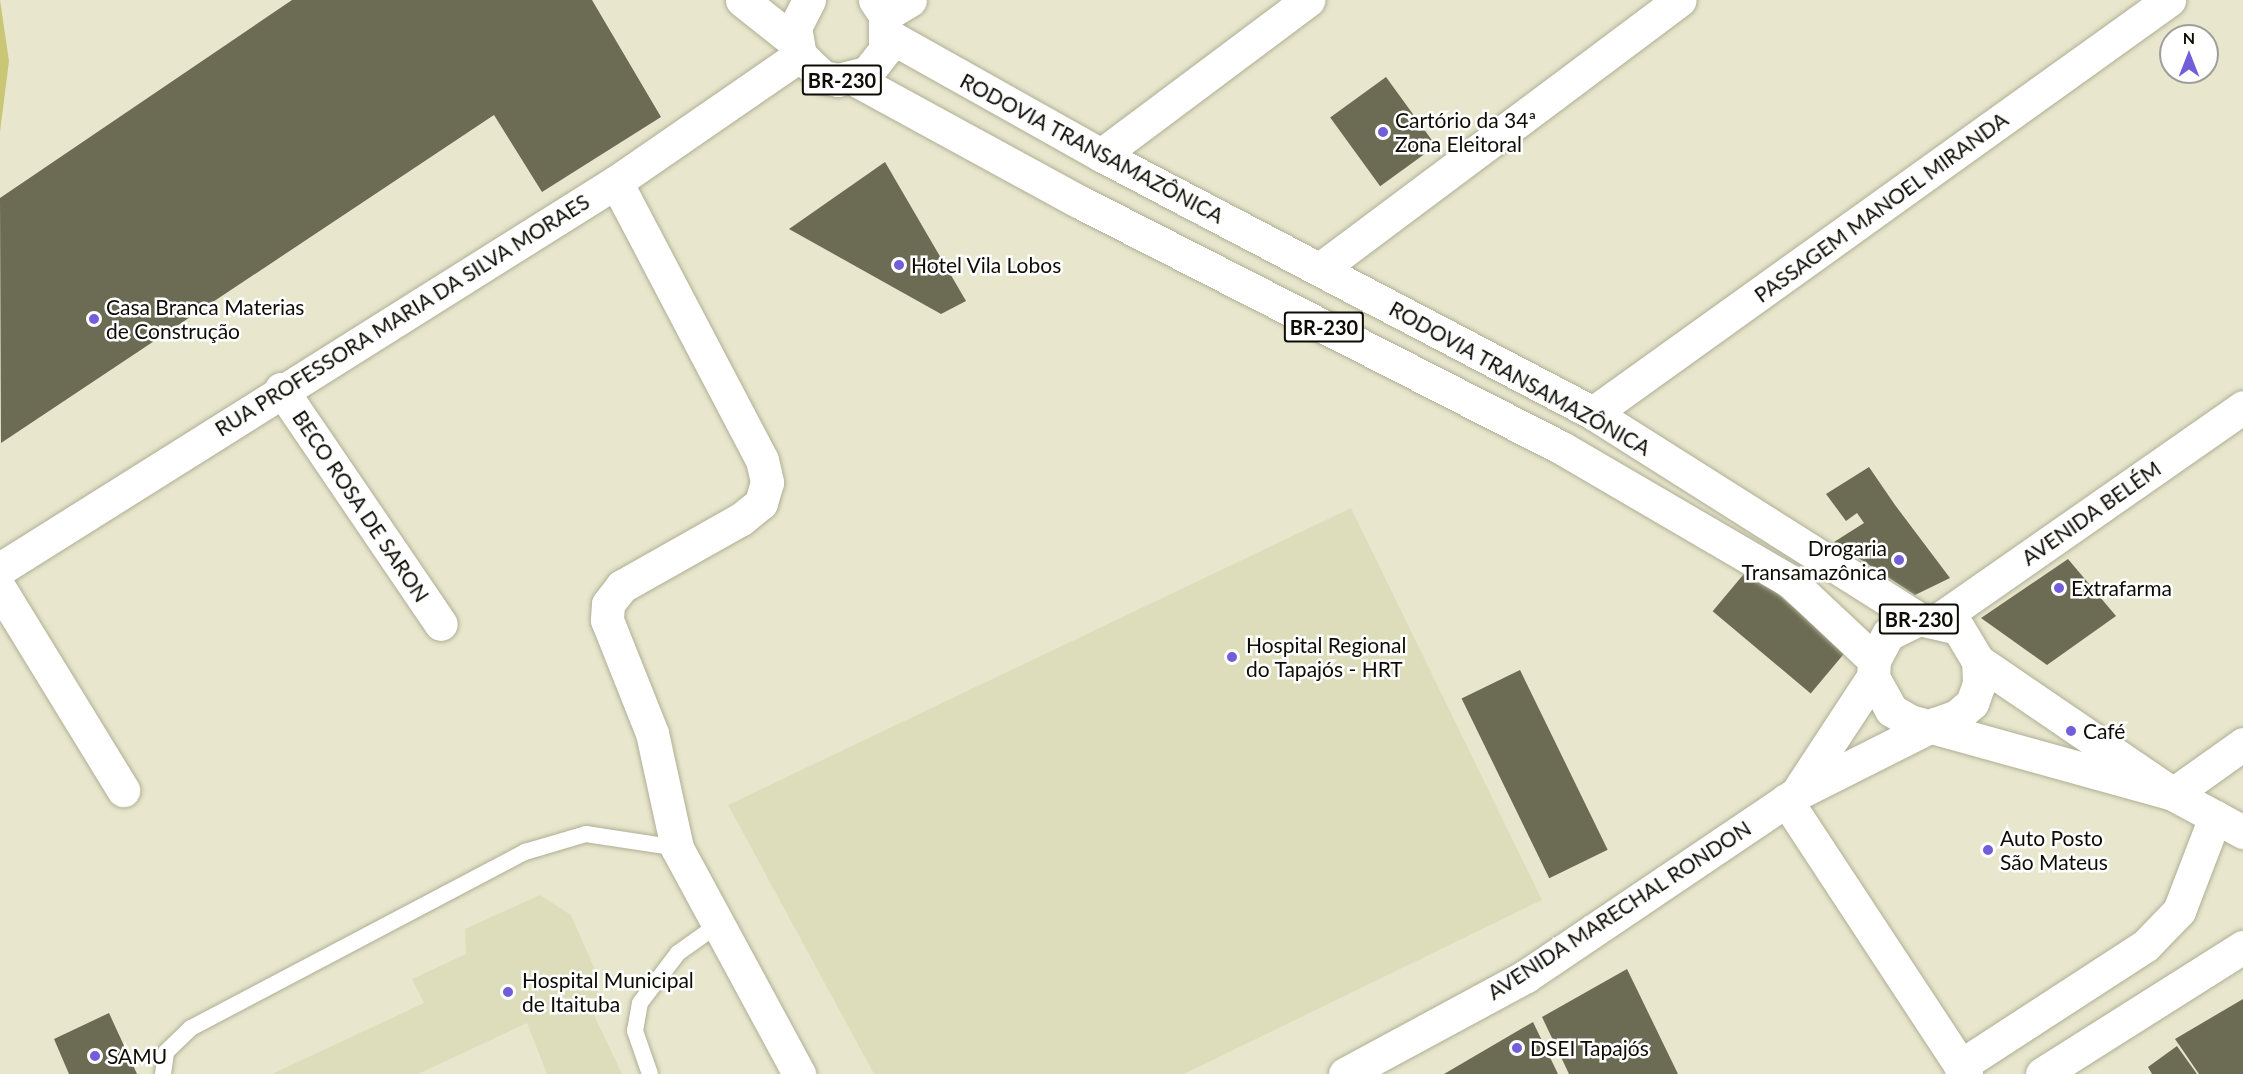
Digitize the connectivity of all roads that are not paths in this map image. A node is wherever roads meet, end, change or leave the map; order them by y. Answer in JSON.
{"nodes":[{"id":1,"x":742,"y":0,"type":"edge"},
{"id":2,"x":809,"y":0,"type":"edge"},
{"id":3,"x":1308,"y":0,"type":"edge"},
{"id":4,"x":1680,"y":0,"type":"edge"},
{"id":5,"x":2169,"y":0,"type":"edge"},
{"id":6,"x":890,"y":13,"type":"edge"},
{"id":7,"x":798,"y":48,"type":"junction"},
{"id":8,"x":854,"y":79,"type":"junction"},
{"id":9,"x":1101,"y":155,"type":"junction"},
{"id":10,"x":616,"y":182,"type":"junction"},
{"id":11,"x":1320,"y":269,"type":"junction"},
{"id":12,"x":282,"y":389,"type":"junction"},
{"id":13,"x":2243,"y":407,"type":"edge"},
{"id":14,"x":1593,"y":413,"type":"junction"},
{"id":15,"x":0,"y":569,"type":"edge"},
{"id":16,"x":0,"y":589,"type":"edge"},
{"id":17,"x":1929,"y":619,"type":"junction"},
{"id":18,"x":441,"y":624,"type":"dead end"},
{"id":19,"x":1978,"y":661,"type":"junction"},
{"id":20,"x":1873,"y":669,"type":"junction"},
{"id":21,"x":1935,"y":724,"type":"junction"},
{"id":22,"x":2243,"y":744,"type":"edge"},
{"id":23,"x":123,"y":790,"type":"dead end"},
{"id":24,"x":2173,"y":794,"type":"junction"},
{"id":25,"x":1791,"y":797,"type":"junction"},
{"id":26,"x":2229,"y":824,"type":"edge"},
{"id":27,"x":677,"y":848,"type":"junction"},
{"id":28,"x":716,"y":926,"type":"junction"},
{"id":29,"x":2243,"y":947,"type":"edge"},
{"id":30,"x":2131,"y":956,"type":"junction"},
{"id":31,"x":2163,"y":998,"type":"junction"},
{"id":32,"x":1963,"y":1070,"type":"edge"},
{"id":33,"x":163,"y":1074,"type":"edge"},
{"id":34,"x":651,"y":1074,"type":"edge"},
{"id":35,"x":799,"y":1074,"type":"edge"},
{"id":36,"x":1345,"y":1074,"type":"edge"},
{"id":37,"x":2042,"y":1074,"type":"edge"}],
"edges":[{"from":1,"to":7,"type":"street","name":"RODOVIA TRANSAMAZÔNICA","number":"BR-230"},
{"from":2,"to":7,"type":"street","number":"BR-230"},
{"from":3,"to":9,"type":"street"},
{"from":4,"to":11,"type":"street"},
{"from":5,"to":14,"type":"street","name":"PASSAGEM MANOEL MIRANDA"},
{"from":6,"to":8,"type":"street","name":"RODOVIA TRANSAMAZÔNICA","number":"BR-230"},
{"from":6,"to":9,"type":"street","name":"RODOVIA TRANSAMAZÔNICA","number":"BR-230"},
{"from":7,"to":8,"type":"street","name":"RODOVIA TRANSAMAZÔNICA","number":"BR-230"},
{"from":7,"to":10,"type":"street","name":"RUA PROFESSORA MARIA DA SILVA MORAES"},
{"from":8,"to":20,"type":"street","name":"RODOVIA TRANSAMAZÔNICA","number":"BR-230"},
{"from":9,"to":11,"type":"street","name":"RODOVIA TRANSAMAZÔNICA","number":"BR-230"},
{"from":10,"to":12,"type":"street","name":"RUA PROFESSORA MARIA DA SILVA MORAES"},
{"from":10,"to":27,"type":"street"},
{"from":11,"to":14,"type":"street","name":"RODOVIA TRANSAMAZÔNICA","number":"BR-230"},
{"from":12,"to":15,"type":"street","name":"RUA PROFESSORA MARIA DA SILVA MORAES"},
{"from":12,"to":18,"type":"street","name":"BECO ROSA DE SARON"},
{"from":13,"to":17,"type":"street","name":"AVENIDA BELÉM"},
{"from":14,"to":17,"type":"street","name":"RODOVIA TRANSAMAZÔNICA","number":"BR-230"},
{"from":16,"to":23,"type":"street"},
{"from":17,"to":19,"type":"street","name":"RODOVIA TRANSAMAZÔNICA","number":"BR-230"},
{"from":17,"to":20,"type":"street","number":"BR-230"},
{"from":19,"to":21,"type":"street","number":"BR-230"},
{"from":19,"to":24,"type":"street","name":"RODOVIA TRANSAMAZÔNICA","number":"BR-230"},
{"from":20,"to":21,"type":"street","name":"RODOVIA TRANSAMAZÔNICA","number":"BR-230"},
{"from":20,"to":25,"type":"street","name":"AVENIDA MARECHAL RONDON"},
{"from":21,"to":24,"type":"street","name":"RODOVIA TRANSAMAZÔNICA","number":"BR-230"},
{"from":21,"to":25,"type":"street","name":"AVENIDA MARECHAL RONDON"},
{"from":22,"to":24,"type":"street"},
{"from":24,"to":26,"type":"street","name":"RODOVIA TRANSAMAZÔNICA","number":"BR-230"},
{"from":25,"to":32,"type":"street"},
{"from":25,"to":36,"type":"street","name":"AVENIDA MARECHAL RONDON"},
{"from":26,"to":30,"type":"street"},
{"from":27,"to":28,"type":"street"},
{"from":27,"to":33,"type":"lane"},
{"from":28,"to":34,"type":"lane"},
{"from":28,"to":35,"type":"street"},
{"from":29,"to":31,"type":"street"},
{"from":30,"to":31,"type":"street"},
{"from":30,"to":32,"type":"street"},
{"from":31,"to":37,"type":"street"}]}
